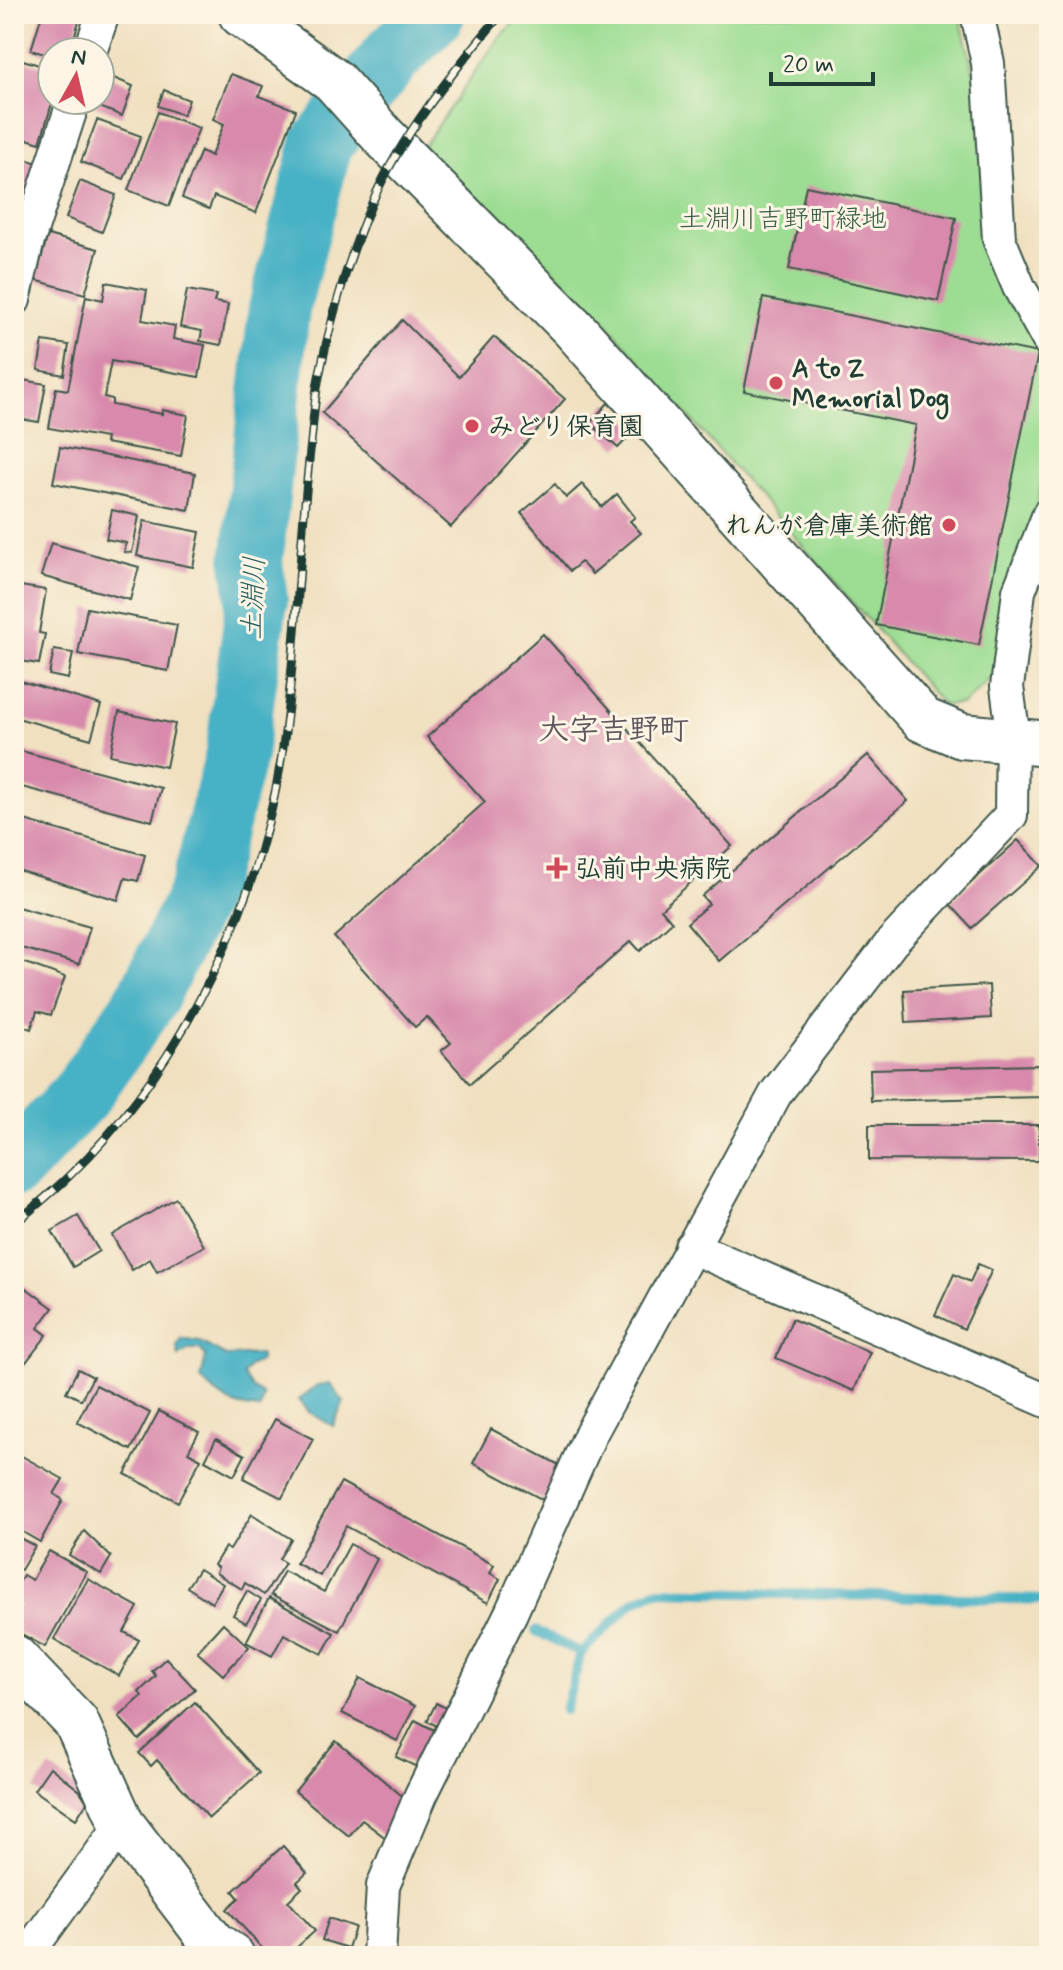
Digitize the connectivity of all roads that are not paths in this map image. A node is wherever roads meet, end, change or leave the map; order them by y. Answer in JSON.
{"nodes":[{"id":1,"x":103,"y":14,"type":"edge"},
{"id":2,"x":241,"y":14,"type":"edge"},
{"id":3,"x":977,"y":14,"type":"edge"},
{"id":4,"x":95,"y":36,"type":"edge"},
{"id":5,"x":69,"y":116,"type":"edge"},
{"id":6,"x":14,"y":300,"type":"edge"},
{"id":7,"x":1049,"y":341,"type":"edge"},
{"id":8,"x":1049,"y":514,"type":"edge"},
{"id":9,"x":1030,"y":742,"type":"edge"},
{"id":10,"x":691,"y":1247,"type":"junction"},
{"id":11,"x":1049,"y":1402,"type":"edge"},
{"id":12,"x":14,"y":1657,"type":"edge"},
{"id":13,"x":122,"y":1824,"type":"junction"},
{"id":14,"x":26,"y":1956,"type":"edge"},
{"id":15,"x":232,"y":1956,"type":"edge"},
{"id":16,"x":379,"y":1956,"type":"edge"}],
"edges":[{"from":1,"to":4,"type":"street"},
{"from":2,"to":9,"type":"street"},
{"from":3,"to":7,"type":"street"},
{"from":5,"to":6,"type":"street"},
{"from":8,"to":9,"type":"street"},
{"from":9,"to":10,"type":"street"},
{"from":10,"to":11,"type":"street"},
{"from":10,"to":16,"type":"street"},
{"from":12,"to":13,"type":"street"},
{"from":13,"to":14,"type":"street"},
{"from":13,"to":15,"type":"street"}]}
